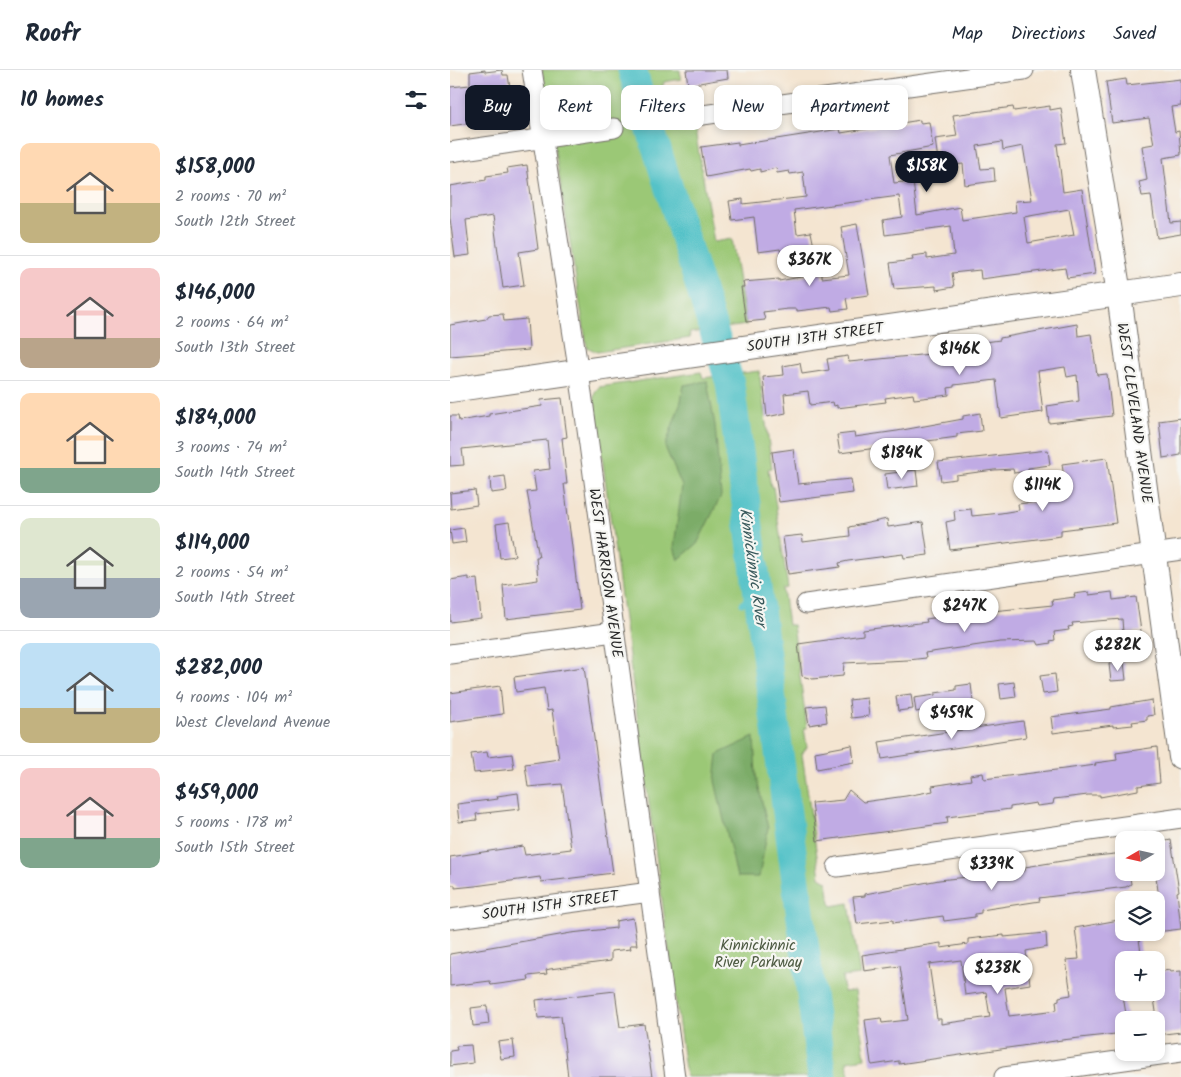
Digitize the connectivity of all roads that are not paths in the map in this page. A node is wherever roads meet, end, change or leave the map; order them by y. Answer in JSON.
{"nodes":[{"id":1,"x":532,"y":70,"type":"edge"},
{"id":2,"x":1024,"y":70,"type":"edge"},
{"id":3,"x":1083,"y":70,"type":"edge"},
{"id":4,"x":704,"y":115,"type":"edge"},
{"id":5,"x":614,"y":128,"type":"dead end"},
{"id":6,"x":543,"y":139,"type":"junction"},
{"id":7,"x":450,"y":152,"type":"edge"},
{"id":8,"x":1181,"y":285,"type":"edge"},
{"id":9,"x":1119,"y":294,"type":"junction"},
{"id":10,"x":579,"y":371,"type":"junction"},
{"id":11,"x":450,"y":390,"type":"edge"},
{"id":12,"x":1181,"y":550,"type":"edge"},
{"id":13,"x":1154,"y":554,"type":"junction"},
{"id":14,"x":806,"y":604,"type":"dead end"},
{"id":15,"x":614,"y":632,"type":"junction"},
{"id":16,"x":450,"y":654,"type":"edge"},
{"id":17,"x":1181,"y":757,"type":"edge"},
{"id":18,"x":1181,"y":818,"type":"edge"},
{"id":19,"x":837,"y":867,"type":"dead end"},
{"id":20,"x":650,"y":892,"type":"junction"},
{"id":21,"x":450,"y":919,"type":"edge"},
{"id":22,"x":1181,"y":1052,"type":"edge"},
{"id":23,"x":675,"y":1077,"type":"edge"},
{"id":24,"x":1004,"y":1077,"type":"edge"}],
"edges":[{"from":1,"to":6,"type":"street","name":"WEST HARRISON AVENUE"},
{"from":2,"to":4,"type":"street"},
{"from":3,"to":9,"type":"street","name":"WEST CLEVELAND AVENUE"},
{"from":5,"to":6,"type":"street"},
{"from":6,"to":7,"type":"street"},
{"from":6,"to":10,"type":"street","name":"WEST HARRISON AVENUE"},
{"from":8,"to":9,"type":"street","name":"SOUTH 13TH STREET"},
{"from":9,"to":10,"type":"street","name":"SOUTH 13TH STREET"},
{"from":9,"to":13,"type":"street","name":"WEST CLEVELAND AVENUE"},
{"from":10,"to":11,"type":"street","name":"SOUTH 13TH STREET"},
{"from":10,"to":15,"type":"street","name":"WEST HARRISON AVENUE"},
{"from":12,"to":13,"type":"street"},
{"from":13,"to":14,"type":"street"},
{"from":13,"to":17,"type":"street","name":"WEST CLEVELAND AVENUE"},
{"from":15,"to":16,"type":"street"},
{"from":15,"to":20,"type":"street","name":"WEST HARRISON AVENUE"},
{"from":18,"to":19,"type":"street"},
{"from":20,"to":21,"type":"street","name":"SOUTH 15TH STREET"},
{"from":20,"to":23,"type":"street","name":"WEST HARRISON AVENUE"},
{"from":22,"to":24,"type":"street"}]}
